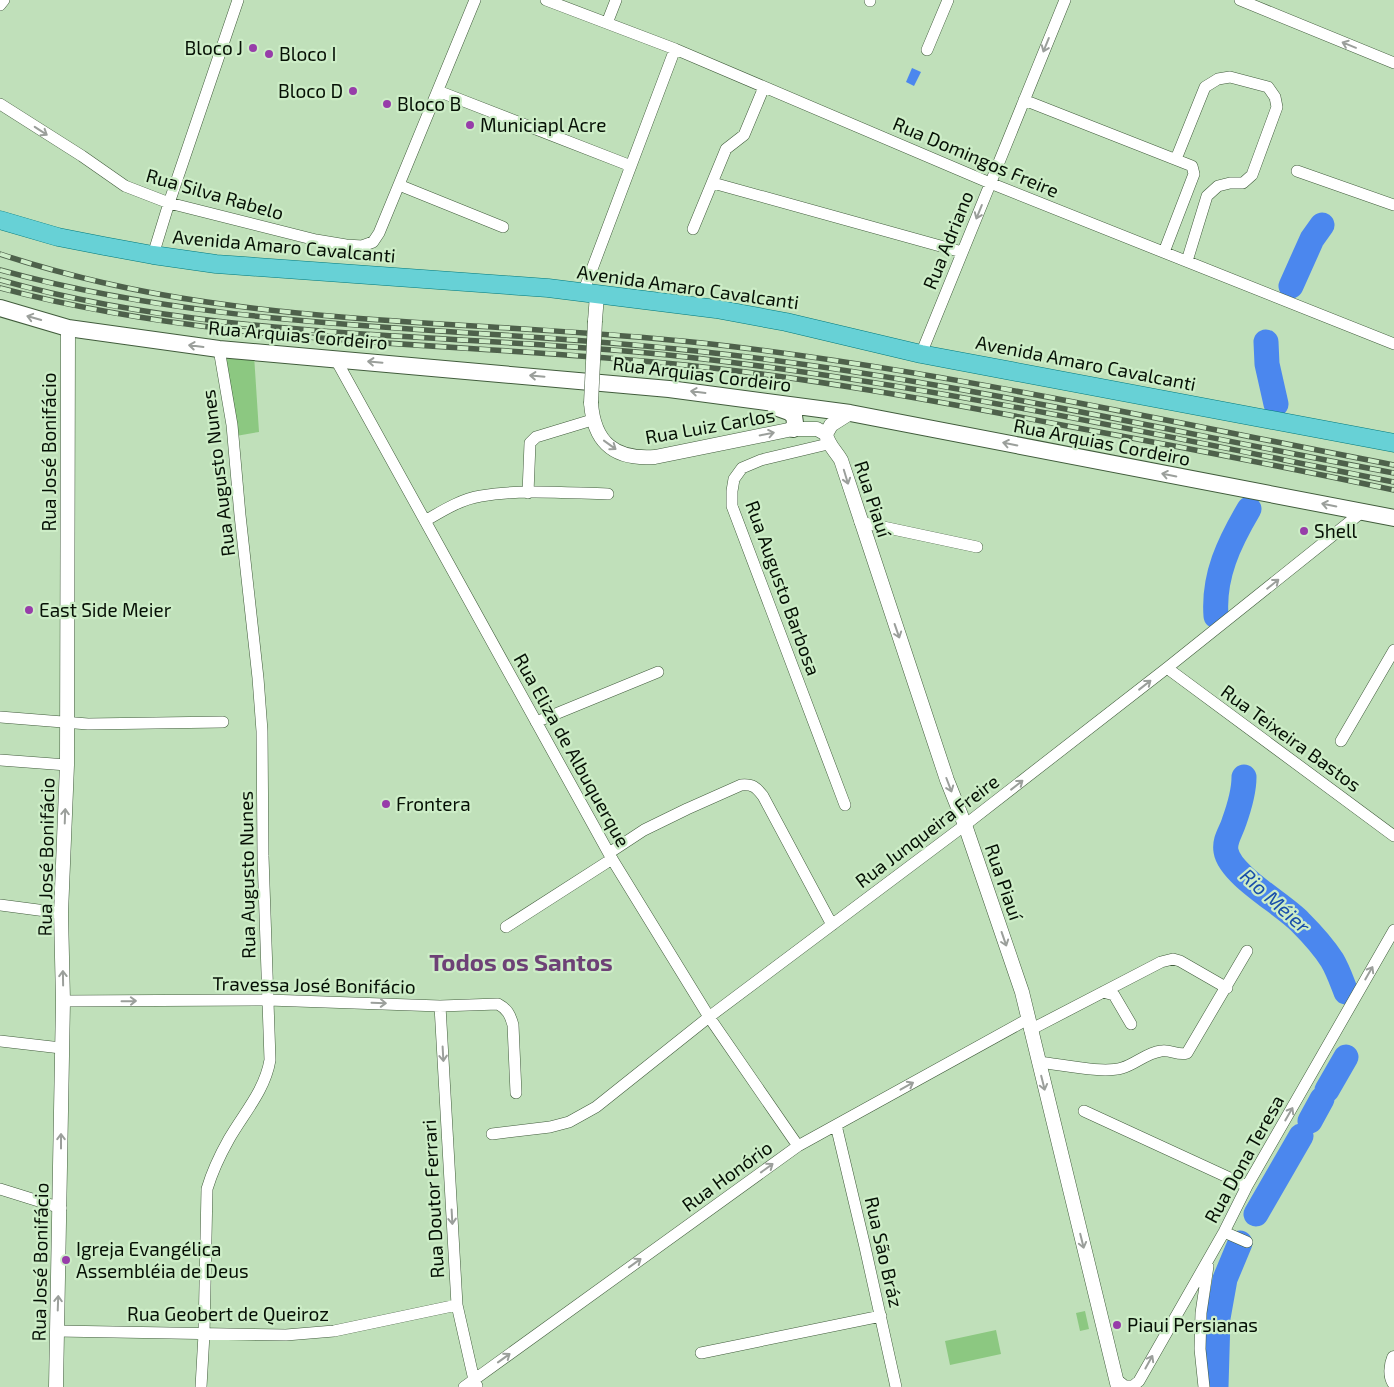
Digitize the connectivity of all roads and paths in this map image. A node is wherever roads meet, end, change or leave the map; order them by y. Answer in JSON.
{"nodes":[{"id":1,"x":4,"y":0,"type":"edge"},
{"id":2,"x":238,"y":0,"type":"edge"},
{"id":3,"x":475,"y":0,"type":"edge"},
{"id":4,"x":546,"y":0,"type":"edge"},
{"id":5,"x":616,"y":0,"type":"edge"},
{"id":6,"x":948,"y":0,"type":"edge"},
{"id":7,"x":1065,"y":0,"type":"edge"},
{"id":8,"x":1240,"y":0,"type":"edge"},
{"id":9,"x":0,"y":5,"type":"edge"},
{"id":10,"x":607,"y":23,"type":"junction"},
{"id":11,"x":675,"y":49,"type":"junction"},
{"id":12,"x":927,"y":50,"type":"dead end"},
{"id":13,"x":1394,"y":63,"type":"edge"},
{"id":14,"x":764,"y":87,"type":"junction"},
{"id":15,"x":438,"y":92,"type":"junction"},
{"id":16,"x":1024,"y":100,"type":"junction"},
{"id":17,"x":0,"y":104,"type":"edge"},
{"id":18,"x":1176,"y":159,"type":"junction"},
{"id":19,"x":631,"y":166,"type":"junction"},
{"id":20,"x":1297,"y":171,"type":"dead end"},
{"id":21,"x":712,"y":183,"type":"junction"},
{"id":22,"x":990,"y":183,"type":"junction"},
{"id":23,"x":399,"y":185,"type":"junction"},
{"id":24,"x":168,"y":203,"type":"junction"},
{"id":25,"x":1394,"y":205,"type":"edge"},
{"id":26,"x":0,"y":220,"type":"edge"},
{"id":27,"x":503,"y":227,"type":"dead end"},
{"id":28,"x":693,"y":229,"type":"dead end"},
{"id":29,"x":962,"y":252,"type":"junction"},
{"id":30,"x":1164,"y":252,"type":"junction"},
{"id":31,"x":153,"y":255,"type":"junction"},
{"id":32,"x":1187,"y":261,"type":"junction"},
{"id":33,"x":590,"y":294,"type":"junction"},
{"id":34,"x":0,"y":308,"type":"edge"},
{"id":35,"x":68,"y":328,"type":"junction"},
{"id":36,"x":1394,"y":344,"type":"edge"},
{"id":37,"x":219,"y":349,"type":"junction"},
{"id":38,"x":921,"y":354,"type":"junction"},
{"id":39,"x":335,"y":358,"type":"junction"},
{"id":40,"x":747,"y":399,"type":"junction"},
{"id":41,"x":850,"y":413,"type":"junction"},
{"id":42,"x":592,"y":420,"type":"junction"},
{"id":43,"x":793,"y":429,"type":"junction"},
{"id":44,"x":827,"y":439,"type":"junction"},
{"id":45,"x":1394,"y":443,"type":"edge"},
{"id":46,"x":528,"y":493,"type":"junction"},
{"id":47,"x":608,"y":494,"type":"dead end"},
{"id":48,"x":1362,"y":512,"type":"junction"},
{"id":49,"x":1394,"y":518,"type":"edge"},
{"id":50,"x":425,"y":521,"type":"junction"},
{"id":51,"x":860,"y":522,"type":"junction"},
{"id":52,"x":977,"y":547,"type":"dead end"},
{"id":53,"x":1394,"y":650,"type":"edge"},
{"id":54,"x":1167,"y":668,"type":"junction"},
{"id":55,"x":658,"y":672,"type":"dead end"},
{"id":56,"x":0,"y":717,"type":"edge"},
{"id":57,"x":223,"y":722,"type":"dead end"},
{"id":58,"x":536,"y":722,"type":"junction"},
{"id":59,"x":67,"y":723,"type":"junction"},
{"id":60,"x":1340,"y":741,"type":"dead end"},
{"id":61,"x":0,"y":760,"type":"edge"},
{"id":62,"x":67,"y":765,"type":"junction"},
{"id":63,"x":845,"y":804,"type":"dead end"},
{"id":64,"x":965,"y":825,"type":"junction"},
{"id":65,"x":1394,"y":836,"type":"edge"},
{"id":66,"x":611,"y":856,"type":"junction"},
{"id":67,"x":0,"y":905,"type":"edge"},
{"id":68,"x":61,"y":913,"type":"junction"},
{"id":69,"x":832,"y":925,"type":"junction"},
{"id":70,"x":506,"y":927,"type":"dead end"},
{"id":71,"x":1394,"y":930,"type":"edge"},
{"id":72,"x":1247,"y":951,"type":"dead end"},
{"id":73,"x":1227,"y":988,"type":"junction"},
{"id":74,"x":1103,"y":992,"type":"junction"},
{"id":75,"x":268,"y":1000,"type":"junction"},
{"id":76,"x":63,"y":1001,"type":"junction"},
{"id":77,"x":440,"y":1006,"type":"junction"},
{"id":78,"x":709,"y":1018,"type":"junction"},
{"id":79,"x":1029,"y":1024,"type":"junction"},
{"id":80,"x":1131,"y":1024,"type":"dead end"},
{"id":81,"x":0,"y":1041,"type":"edge"},
{"id":82,"x":61,"y":1048,"type":"junction"},
{"id":83,"x":1038,"y":1062,"type":"junction"},
{"id":84,"x":516,"y":1094,"type":"dead end"},
{"id":85,"x":1084,"y":1111,"type":"dead end"},
{"id":86,"x":836,"y":1124,"type":"junction"},
{"id":87,"x":492,"y":1134,"type":"dead end"},
{"id":88,"x":798,"y":1146,"type":"junction"},
{"id":89,"x":1248,"y":1186,"type":"junction"},
{"id":90,"x":0,"y":1189,"type":"edge"},
{"id":91,"x":61,"y":1208,"type":"junction"},
{"id":92,"x":1224,"y":1232,"type":"junction"},
{"id":93,"x":1242,"y":1240,"type":"dead end"},
{"id":94,"x":1209,"y":1259,"type":"junction"},
{"id":95,"x":457,"y":1305,"type":"junction"},
{"id":96,"x":880,"y":1316,"type":"junction"},
{"id":97,"x":57,"y":1331,"type":"junction"},
{"id":98,"x":204,"y":1334,"type":"junction"},
{"id":99,"x":702,"y":1353,"type":"dead end"},
{"id":100,"x":1394,"y":1358,"type":"edge"},
{"id":101,"x":1394,"y":1382,"type":"edge"},
{"id":102,"x":1117,"y":1383,"type":"edge"},
{"id":103,"x":472,"y":1385,"type":"edge"},
{"id":104,"x":56,"y":1387,"type":"edge"},
{"id":105,"x":201,"y":1387,"type":"edge"},
{"id":106,"x":896,"y":1387,"type":"edge"},
{"id":107,"x":1204,"y":1387,"type":"edge"}],
"edges":[{"from":1,"to":9,"type":"street"},
{"from":2,"to":24,"type":"street"},
{"from":3,"to":15,"type":"street"},
{"from":4,"to":10,"type":"street","name":"Rua Domingos Freire"},
{"from":5,"to":10,"type":"street"},
{"from":6,"to":12,"type":"street"},
{"from":7,"to":16,"type":"street","name":"Rua Adriano","one_way":true},
{"from":13,"to":8,"type":"street","one_way":true},
{"from":10,"to":11,"type":"street","name":"Rua Domingos Freire"},
{"from":11,"to":14,"type":"street","name":"Rua Domingos Freire"},
{"from":11,"to":19,"type":"street"},
{"from":14,"to":21,"type":"street"},
{"from":14,"to":22,"type":"street","name":"Rua Domingos Freire"},
{"from":15,"to":19,"type":"street"},
{"from":15,"to":23,"type":"street"},
{"from":16,"to":18,"type":"street"},
{"from":16,"to":22,"type":"street","name":"Rua Adriano"},
{"from":17,"to":24,"type":"street","name":"Rua Silva Rabelo","one_way":true},
{"from":18,"to":30,"type":"street"},
{"from":18,"to":32,"type":"street"},
{"from":19,"to":33,"type":"street"},
{"from":20,"to":25,"type":"street"},
{"from":21,"to":28,"type":"street"},
{"from":21,"to":29,"type":"street"},
{"from":22,"to":29,"type":"street","name":"Rua Adriano","one_way":true},
{"from":22,"to":30,"type":"street","name":"Rua Domingos Freire"},
{"from":23,"to":24,"type":"street","name":"Rua Silva Rabelo"},
{"from":23,"to":27,"type":"street"},
{"from":24,"to":31,"type":"street"},
{"from":26,"to":31,"type":"main road","name":"Avenida Amaro Cavalcanti"},
{"from":29,"to":38,"type":"street","name":"Rua Adriano"},
{"from":30,"to":32,"type":"street","name":"Rua Domingos Freire"},
{"from":31,"to":33,"type":"main road","name":"Avenida Amaro Cavalcanti"},
{"from":32,"to":36,"type":"street","name":"Rua Domingos Freire"},
{"from":33,"to":38,"type":"main road","name":"Avenida Amaro Cavalcanti"},
{"from":33,"to":42,"type":"street","name":"Rua Luiz Carlos","bridge":true},
{"from":35,"to":34,"type":"main road","name":"Rua Arquias Cordeiro","one_way":true},
{"from":37,"to":35,"type":"main road","name":"Rua Arquias Cordeiro","one_way":true},
{"from":35,"to":59,"type":"street","name":"Rua José Bonifácio"},
{"from":37,"to":39,"type":"main road","name":"Rua Arquias Cordeiro"},
{"from":37,"to":75,"type":"street","name":"Rua Augusto Nunes"},
{"from":38,"to":45,"type":"main road","name":"Avenida Amaro Cavalcanti"},
{"from":40,"to":39,"type":"main road","name":"Rua Arquias Cordeiro","one_way":true},
{"from":39,"to":50,"type":"street","name":"Rua Eliza de Albuquerque"},
{"from":40,"to":41,"type":"main road","name":"Rua Arquias Cordeiro"},
{"from":40,"to":43,"type":"main road"},
{"from":41,"to":44,"type":"street"},
{"from":48,"to":41,"type":"main road","name":"Rua Arquias Cordeiro","one_way":true},
{"from":42,"to":43,"type":"street","name":"Rua Luiz Carlos","one_way":true},
{"from":42,"to":46,"type":"street"},
{"from":43,"to":44,"type":"street","name":"Rua Luiz Carlos"},
{"from":44,"to":51,"type":"street","name":"Rua Piauí","one_way":true},
{"from":44,"to":63,"type":"street","name":"Rua Augusto Barbosa"},
{"from":46,"to":47,"type":"street"},
{"from":46,"to":50,"type":"street"},
{"from":48,"to":49,"type":"main road","name":"Rua Arquias Cordeiro"},
{"from":54,"to":48,"type":"street","name":"Rua Junqueira Freire","one_way":true},
{"from":50,"to":58,"type":"street","name":"Rua Eliza de Albuquerque"},
{"from":51,"to":52,"type":"street"},
{"from":51,"to":64,"type":"street","name":"Rua Piauí","one_way":true},
{"from":53,"to":60,"type":"street"},
{"from":64,"to":54,"type":"street","name":"Rua Junqueira Freire","one_way":true},
{"from":54,"to":65,"type":"street","name":"Rua Teixeira Bastos"},
{"from":55,"to":58,"type":"street"},
{"from":56,"to":59,"type":"street"},
{"from":57,"to":59,"type":"street"},
{"from":58,"to":66,"type":"street","name":"Rua Eliza de Albuquerque"},
{"from":59,"to":62,"type":"street","name":"Rua José Bonifácio"},
{"from":61,"to":62,"type":"street"},
{"from":68,"to":62,"type":"street","name":"Rua José Bonifácio","one_way":true},
{"from":64,"to":69,"type":"street","name":"Rua Junqueira Freire"},
{"from":64,"to":79,"type":"street","name":"Rua Piauí","one_way":true},
{"from":66,"to":69,"type":"street"},
{"from":66,"to":70,"type":"street"},
{"from":66,"to":78,"type":"street","name":"Rua Eliza de Albuquerque"},
{"from":67,"to":68,"type":"street"},
{"from":76,"to":68,"type":"street","name":"Rua José Bonifácio","one_way":true},
{"from":69,"to":78,"type":"street","name":"Rua Junqueira Freire"},
{"from":89,"to":71,"type":"street","name":"Rua Dona Teresa","one_way":true},
{"from":72,"to":73,"type":"street"},
{"from":73,"to":74,"type":"street","name":"Rua Honório"},
{"from":73,"to":83,"type":"street"},
{"from":74,"to":79,"type":"street","name":"Rua Honório"},
{"from":74,"to":80,"type":"street"},
{"from":76,"to":75,"type":"street","name":"Travessa José Bonifácio","one_way":true},
{"from":75,"to":77,"type":"street","name":"Travessa José Bonifácio","one_way":true},
{"from":75,"to":98,"type":"street","name":"Rua Augusto Nunes"},
{"from":76,"to":82,"type":"street","name":"Rua José Bonifácio"},
{"from":77,"to":84,"type":"street","name":"Travessa José Bonifácio"},
{"from":77,"to":95,"type":"street","name":"Rua Doutor Ferrari","one_way":true},
{"from":78,"to":87,"type":"street","name":"Rua Junqueira Freire"},
{"from":78,"to":88,"type":"street","name":"Rua Eliza de Albuquerque"},
{"from":79,"to":83,"type":"street","name":"Rua Piauí"},
{"from":86,"to":79,"type":"street","name":"Rua Honório","one_way":true},
{"from":81,"to":82,"type":"street"},
{"from":91,"to":82,"type":"street","name":"Rua José Bonifácio","one_way":true},
{"from":83,"to":102,"type":"street","name":"Rua Piauí","one_way":true},
{"from":85,"to":89,"type":"street"},
{"from":86,"to":88,"type":"street","name":"Rua Honório"},
{"from":86,"to":96,"type":"street","name":"Rua São Bráz"},
{"from":103,"to":88,"type":"street","name":"Rua Honório","one_way":true},
{"from":89,"to":92,"type":"street","name":"Rua Dona Teresa"},
{"from":90,"to":91,"type":"street"},
{"from":97,"to":91,"type":"street","name":"Rua José Bonifácio","one_way":true},
{"from":92,"to":93,"type":"street"},
{"from":92,"to":94,"type":"street","name":"Rua Dona Teresa"},
{"from":102,"to":94,"type":"street","name":"Rua Dona Teresa","one_way":true},
{"from":94,"to":107,"type":"street"},
{"from":95,"to":98,"type":"street","name":"Rua Geobert de Queiroz"},
{"from":95,"to":103,"type":"street","name":"Rua Doutor Ferrari"},
{"from":96,"to":99,"type":"street"},
{"from":96,"to":106,"type":"street","name":"Rua São Bráz"},
{"from":97,"to":98,"type":"street","name":"Rua Geobert de Queiroz"},
{"from":97,"to":104,"type":"street","name":"Rua José Bonifácio"},
{"from":98,"to":105,"type":"street","name":"Rua Augusto Nunes"},
{"from":100,"to":101,"type":"street"}]}
